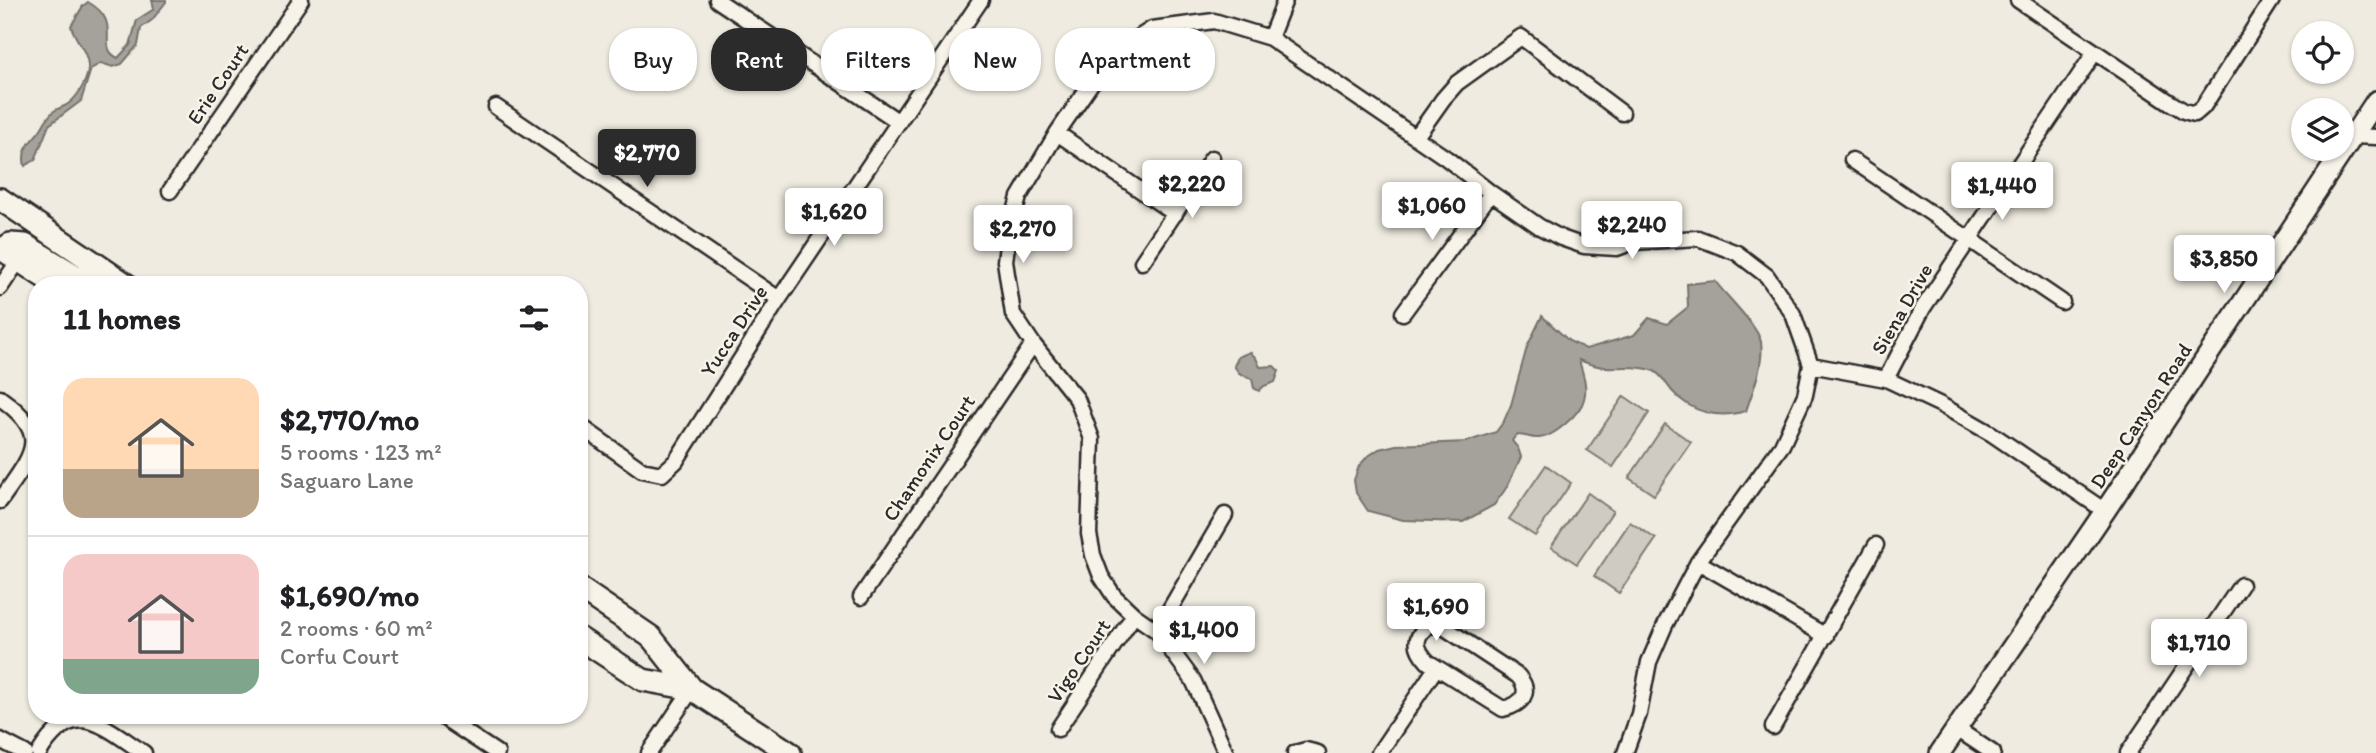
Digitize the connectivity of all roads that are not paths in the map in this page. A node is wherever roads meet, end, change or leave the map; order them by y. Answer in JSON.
{"nodes":[{"id":1,"x":300,"y":0,"type":"edge"},
{"id":2,"x":717,"y":0,"type":"edge"},
{"id":3,"x":981,"y":0,"type":"edge"},
{"id":4,"x":1284,"y":0,"type":"edge"},
{"id":5,"x":2018,"y":0,"type":"edge"},
{"id":6,"x":2272,"y":0,"type":"edge"},
{"id":7,"x":1270,"y":38,"type":"junction"},
{"id":8,"x":2095,"y":52,"type":"junction"},
{"id":9,"x":2376,"y":101,"type":"edge"},
{"id":10,"x":496,"y":107,"type":"dead end"},
{"id":11,"x":1622,"y":113,"type":"dead end"},
{"id":12,"x":899,"y":122,"type":"junction"},
{"id":13,"x":1057,"y":133,"type":"junction"},
{"id":14,"x":2354,"y":133,"type":"edge"},
{"id":15,"x":2354,"y":136,"type":"edge"},
{"id":16,"x":2376,"y":136,"type":"edge"},
{"id":17,"x":1416,"y":137,"type":"junction"},
{"id":18,"x":1212,"y":158,"type":"dead end"},
{"id":19,"x":1852,"y":160,"type":"dead end"},
{"id":20,"x":2336,"y":161,"type":"edge"},
{"id":21,"x":170,"y":191,"type":"dead end"},
{"id":22,"x":1490,"y":192,"type":"junction"},
{"id":23,"x":0,"y":199,"type":"edge"},
{"id":24,"x":1175,"y":214,"type":"junction"},
{"id":25,"x":1968,"y":239,"type":"junction"},
{"id":26,"x":6,"y":253,"type":"edge"},
{"id":27,"x":1142,"y":262,"type":"dead end"},
{"id":28,"x":42,"y":276,"type":"edge"},
{"id":29,"x":77,"y":276,"type":"edge"},
{"id":30,"x":114,"y":276,"type":"edge"},
{"id":31,"x":0,"y":288,"type":"edge"},
{"id":32,"x":779,"y":299,"type":"junction"},
{"id":33,"x":2062,"y":302,"type":"dead end"},
{"id":34,"x":1403,"y":313,"type":"dead end"},
{"id":35,"x":1033,"y":344,"type":"junction"},
{"id":36,"x":1811,"y":365,"type":"junction"},
{"id":37,"x":1886,"y":379,"type":"junction"},
{"id":38,"x":0,"y":398,"type":"edge"},
{"id":39,"x":28,"y":423,"type":"edge"},
{"id":40,"x":588,"y":431,"type":"edge"},
{"id":41,"x":28,"y":458,"type":"edge"},
{"id":42,"x":0,"y":501,"type":"edge"},
{"id":43,"x":2105,"y":511,"type":"junction"},
{"id":44,"x":1225,"y":515,"type":"dead end"},
{"id":45,"x":1876,"y":545,"type":"dead end"},
{"id":46,"x":1699,"y":562,"type":"junction"},
{"id":47,"x":2241,"y":585,"type":"dead end"},
{"id":48,"x":588,"y":594,"type":"edge"},
{"id":49,"x":861,"y":597,"type":"dead end"},
{"id":50,"x":1135,"y":615,"type":"junction"},
{"id":51,"x":1157,"y":631,"type":"junction"},
{"id":52,"x":1826,"y":636,"type":"junction"},
{"id":53,"x":588,"y":644,"type":"edge"},
{"id":54,"x":1436,"y":668,"type":"junction"},
{"id":55,"x":692,"y":689,"type":"junction"},
{"id":56,"x":63,"y":724,"type":"edge"},
{"id":57,"x":100,"y":724,"type":"edge"},
{"id":58,"x":453,"y":724,"type":"edge"},
{"id":59,"x":1773,"y":727,"type":"dead end"},
{"id":60,"x":1058,"y":729,"type":"dead end"},
{"id":61,"x":1957,"y":729,"type":"junction"},
{"id":62,"x":0,"y":740,"type":"edge"},
{"id":63,"x":1944,"y":752,"type":"edge"},
{"id":64,"x":25,"y":753,"type":"edge"},
{"id":65,"x":39,"y":753,"type":"edge"},
{"id":66,"x":144,"y":753,"type":"edge"},
{"id":67,"x":497,"y":753,"type":"edge"},
{"id":68,"x":649,"y":753,"type":"edge"},
{"id":69,"x":790,"y":753,"type":"edge"},
{"id":70,"x":1226,"y":753,"type":"edge"},
{"id":71,"x":1295,"y":753,"type":"edge"},
{"id":72,"x":1318,"y":753,"type":"edge"},
{"id":73,"x":1379,"y":753,"type":"edge"},
{"id":74,"x":1625,"y":753,"type":"edge"},
{"id":75,"x":1993,"y":753,"type":"edge"},
{"id":76,"x":2127,"y":753,"type":"edge"}],
"edges":[{"from":1,"to":21,"type":"street","name":"Erie Court"},
{"from":2,"to":12,"type":"street"},
{"from":3,"to":12,"type":"street","name":"Yucca Drive"},
{"from":4,"to":7,"type":"street"},
{"from":5,"to":8,"type":"street"},
{"from":6,"to":8,"type":"street"},
{"from":7,"to":13,"type":"street"},
{"from":7,"to":17,"type":"street"},
{"from":8,"to":25,"type":"street","name":"Siena Drive"},
{"from":9,"to":14,"type":"street","name":"Deep Canyon Road"},
{"from":10,"to":32,"type":"street"},
{"from":11,"to":17,"type":"street"},
{"from":12,"to":32,"type":"street","name":"Yucca Drive"},
{"from":13,"to":24,"type":"street"},
{"from":13,"to":35,"type":"street"},
{"from":15,"to":16,"type":"street"},
{"from":17,"to":22,"type":"street"},
{"from":18,"to":24,"type":"street"},
{"from":19,"to":25,"type":"street"},
{"from":20,"to":43,"type":"street","name":"Deep Canyon Road"},
{"from":22,"to":34,"type":"street"},
{"from":22,"to":36,"type":"street"},
{"from":23,"to":30,"type":"main road"},
{"from":24,"to":27,"type":"street"},
{"from":25,"to":33,"type":"street"},
{"from":25,"to":37,"type":"street","name":"Siena Drive"},
{"from":26,"to":28,"type":"main road"},
{"from":26,"to":29,"type":"main road"},
{"from":26,"to":31,"type":"street"},
{"from":32,"to":40,"type":"street","name":"Yucca Drive"},
{"from":35,"to":49,"type":"street","name":"Chamonix Court"},
{"from":35,"to":50,"type":"street"},
{"from":36,"to":37,"type":"street"},
{"from":36,"to":46,"type":"street"},
{"from":37,"to":43,"type":"street"},
{"from":38,"to":39,"type":"street"},
{"from":41,"to":42,"type":"street"},
{"from":43,"to":61,"type":"street","name":"Deep Canyon Road"},
{"from":44,"to":51,"type":"street"},
{"from":45,"to":52,"type":"street"},
{"from":46,"to":52,"type":"street"},
{"from":46,"to":74,"type":"street"},
{"from":47,"to":76,"type":"street"},
{"from":48,"to":55,"type":"main road"},
{"from":50,"to":51,"type":"street"},
{"from":50,"to":60,"type":"street","name":"Vigo Court"},
{"from":51,"to":70,"type":"street"},
{"from":52,"to":59,"type":"street"},
{"from":53,"to":55,"type":"main road"},
{"from":54,"to":54,"type":"street"},
{"from":54,"to":73,"type":"street"},
{"from":55,"to":68,"type":"street"},
{"from":55,"to":69,"type":"main road"},
{"from":56,"to":65,"type":"street"},
{"from":57,"to":66,"type":"street"},
{"from":58,"to":67,"type":"street"},
{"from":61,"to":63,"type":"street","name":"Deep Canyon Road"},
{"from":61,"to":75,"type":"street"},
{"from":62,"to":64,"type":"street"},
{"from":71,"to":72,"type":"street"}]}
